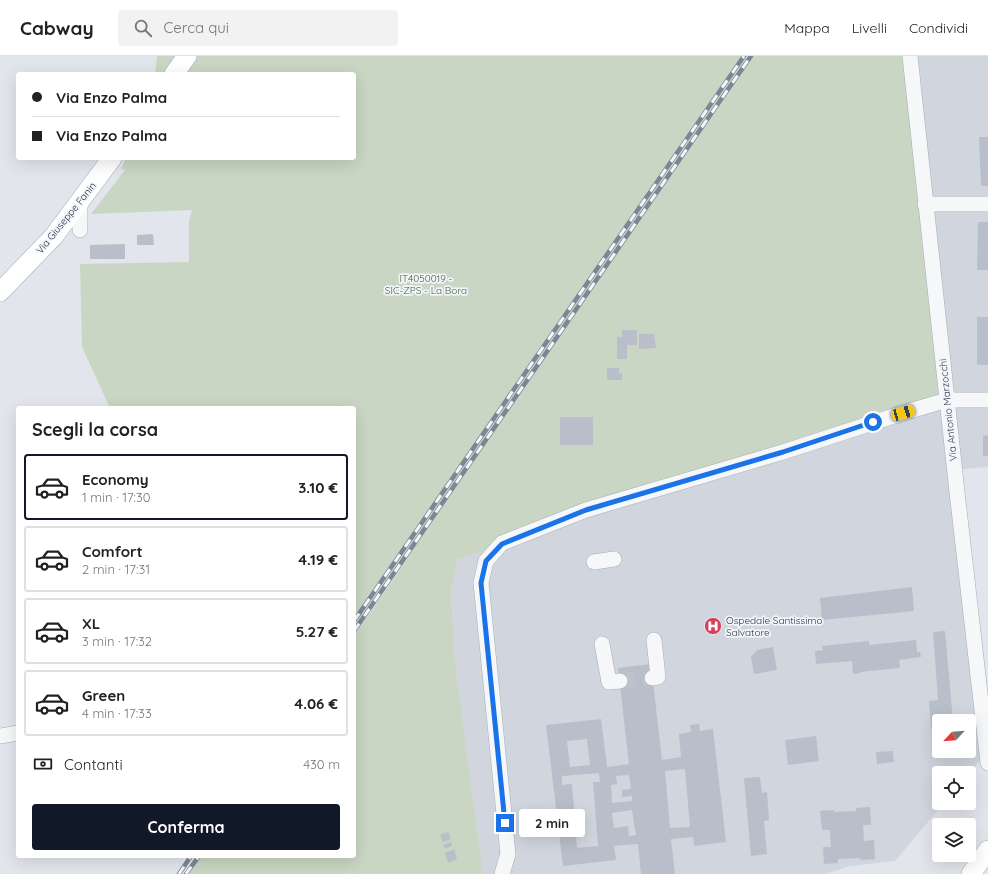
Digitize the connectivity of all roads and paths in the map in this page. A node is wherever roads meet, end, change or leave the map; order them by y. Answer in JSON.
{"nodes":[{"id":1,"x":187,"y":56,"type":"edge"},
{"id":2,"x":910,"y":56,"type":"edge"},
{"id":3,"x":175,"y":72,"type":"edge"},
{"id":4,"x":111,"y":160,"type":"edge"},
{"id":5,"x":80,"y":203,"type":"junction"},
{"id":6,"x":925,"y":204,"type":"junction"},
{"id":7,"x":988,"y":204,"type":"edge"},
{"id":8,"x":80,"y":230,"type":"dead end"},
{"id":9,"x":0,"y":292,"type":"edge"},
{"id":10,"x":947,"y":400,"type":"junction"},
{"id":11,"x":988,"y":400,"type":"edge"},
{"id":12,"x":614,"y":559,"type":"dead end"},
{"id":13,"x":594,"y":562,"type":"dead end"},
{"id":14,"x":654,"y":640,"type":"dead end"},
{"id":15,"x":602,"y":644,"type":"dead end"},
{"id":16,"x":652,"y":678,"type":"dead end"},
{"id":17,"x":620,"y":681,"type":"tunnel mouth"},
{"id":18,"x":16,"y":733,"type":"edge"},
{"id":19,"x":0,"y":736,"type":"edge"},
{"id":20,"x":988,"y":763,"type":"edge"},
{"id":21,"x":988,"y":850,"type":"edge"},
{"id":22,"x":988,"y":869,"type":"edge"},
{"id":23,"x":502,"y":874,"type":"edge"},
{"id":24,"x":972,"y":874,"type":"edge"},
{"id":25,"x":984,"y":874,"type":"edge"}],
"edges":[{"from":1,"to":3,"type":"main road"},
{"from":2,"to":6,"type":"street","name":"Via Antonio Marzocchi"},
{"from":4,"to":5,"type":"main road","name":"Via Giuseppe Fanin"},
{"from":5,"to":8,"type":"street"},
{"from":5,"to":9,"type":"main road","name":"Via Giuseppe Fanin"},
{"from":6,"to":7,"type":"street"},
{"from":6,"to":10,"type":"street","name":"Via Antonio Marzocchi"},
{"from":10,"to":11,"type":"street"},
{"from":10,"to":20,"type":"street","name":"Via Antonio Marzocchi"},
{"from":10,"to":23,"type":"street"},
{"from":12,"to":13,"type":"street"},
{"from":14,"to":16,"type":"street"},
{"from":15,"to":17,"type":"street"},
{"from":18,"to":19,"type":"street"},
{"from":21,"to":24,"type":"main road"},
{"from":22,"to":25,"type":"main road"}]}
